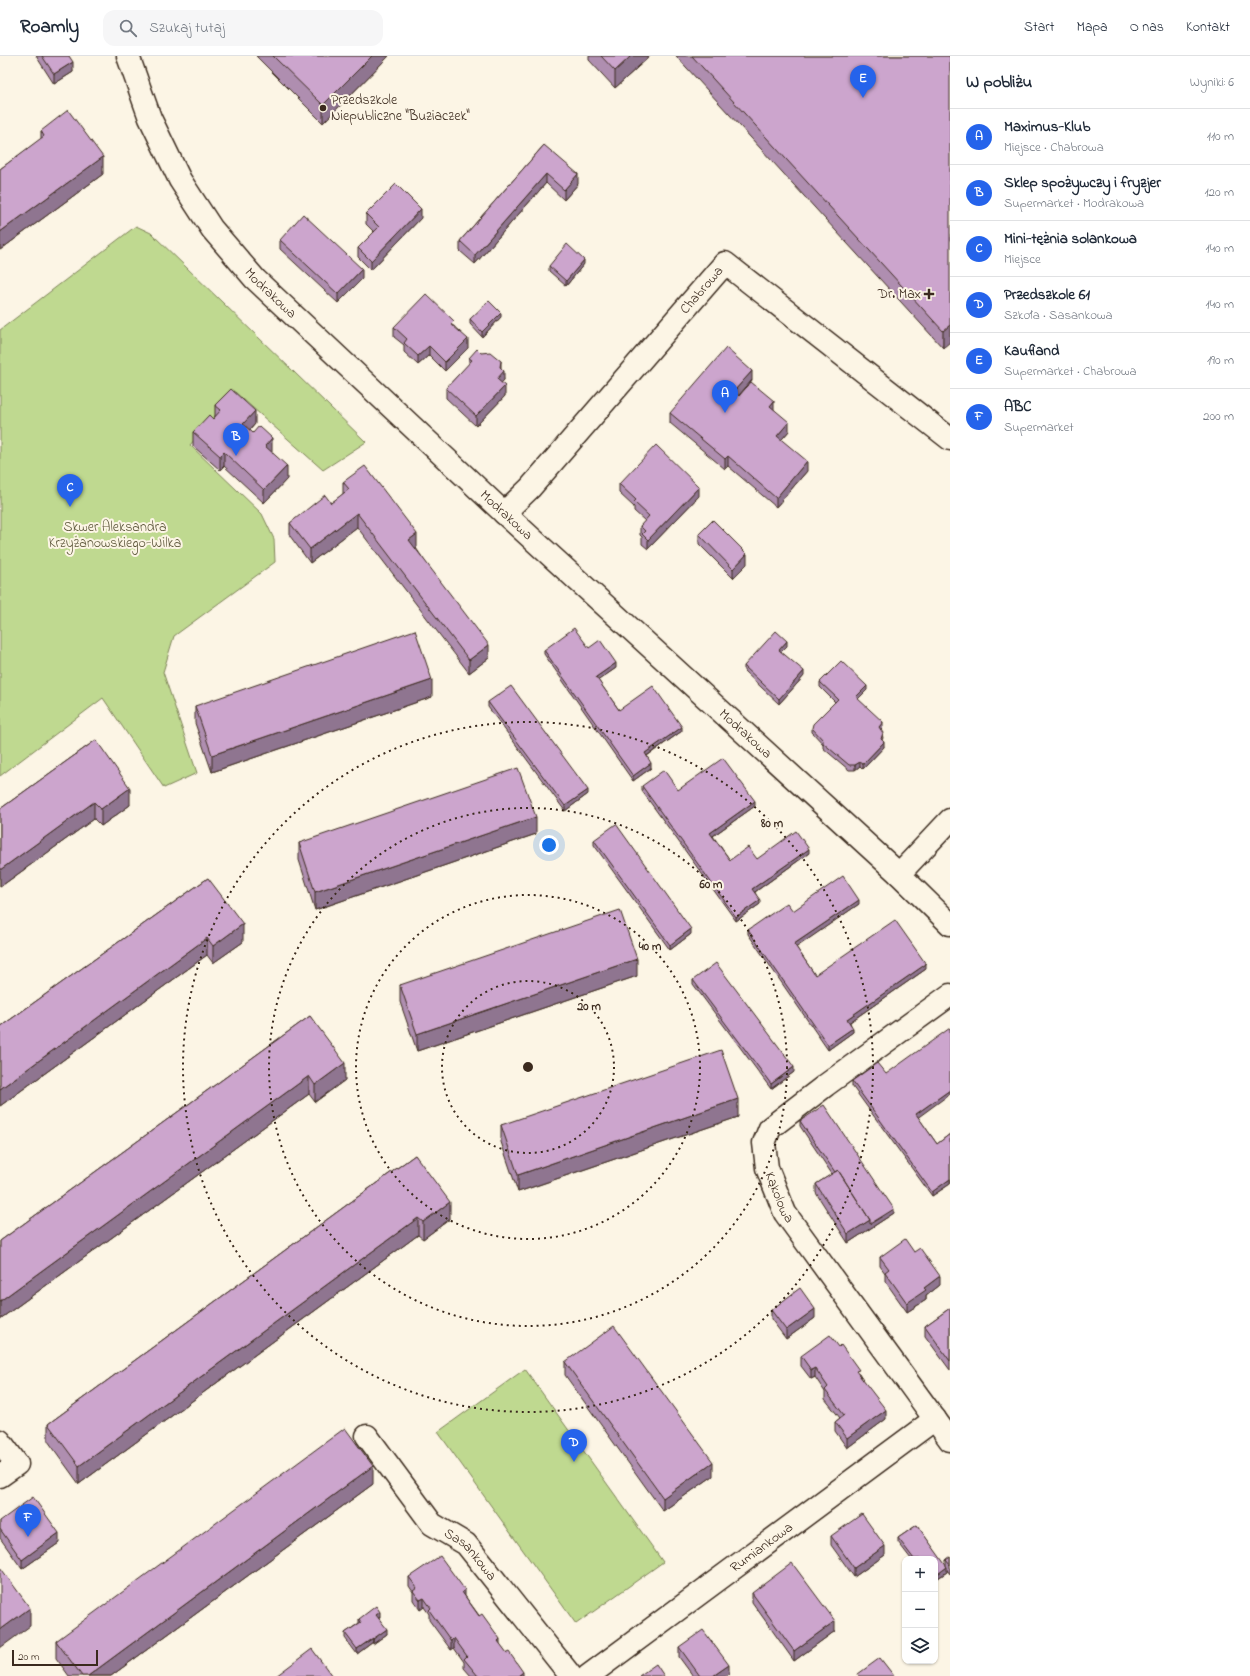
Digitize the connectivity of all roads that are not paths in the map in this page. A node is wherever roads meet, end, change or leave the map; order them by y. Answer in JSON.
{"nodes":[{"id":1,"x":128,"y":56,"type":"edge"},
{"id":2,"x":950,"y":439,"type":"edge"},
{"id":3,"x":504,"y":513,"type":"junction"},
{"id":4,"x":950,"y":820,"type":"edge"},
{"id":5,"x":899,"y":874,"type":"junction"},
{"id":6,"x":950,"y":924,"type":"edge"},
{"id":7,"x":950,"y":995,"type":"edge"},
{"id":8,"x":935,"y":1419,"type":"junction"},
{"id":9,"x":367,"y":1436,"type":"dead end"},
{"id":10,"x":950,"y":1440,"type":"edge"},
{"id":11,"x":0,"y":1441,"type":"edge"},
{"id":12,"x":0,"y":1476,"type":"edge"},
{"id":13,"x":571,"y":1676,"type":"edge"},
{"id":14,"x":588,"y":1676,"type":"edge"}],
"edges":[{"from":1,"to":3,"type":"street","name":"Modrakowa"},
{"from":2,"to":3,"type":"street","name":"Chabrowa"},
{"from":3,"to":5,"type":"street","name":"Modrakowa"},
{"from":4,"to":5,"type":"street"},
{"from":5,"to":6,"type":"street","name":"Modrakowa"},
{"from":7,"to":8,"type":"street","name":"Kąkolowa"},
{"from":8,"to":10,"type":"street","name":"Kąkolowa"},
{"from":8,"to":14,"type":"street","name":"Rumiankowa"},
{"from":9,"to":13,"type":"street","name":"Sasankowa"},
{"from":11,"to":12,"type":"street"}]}
